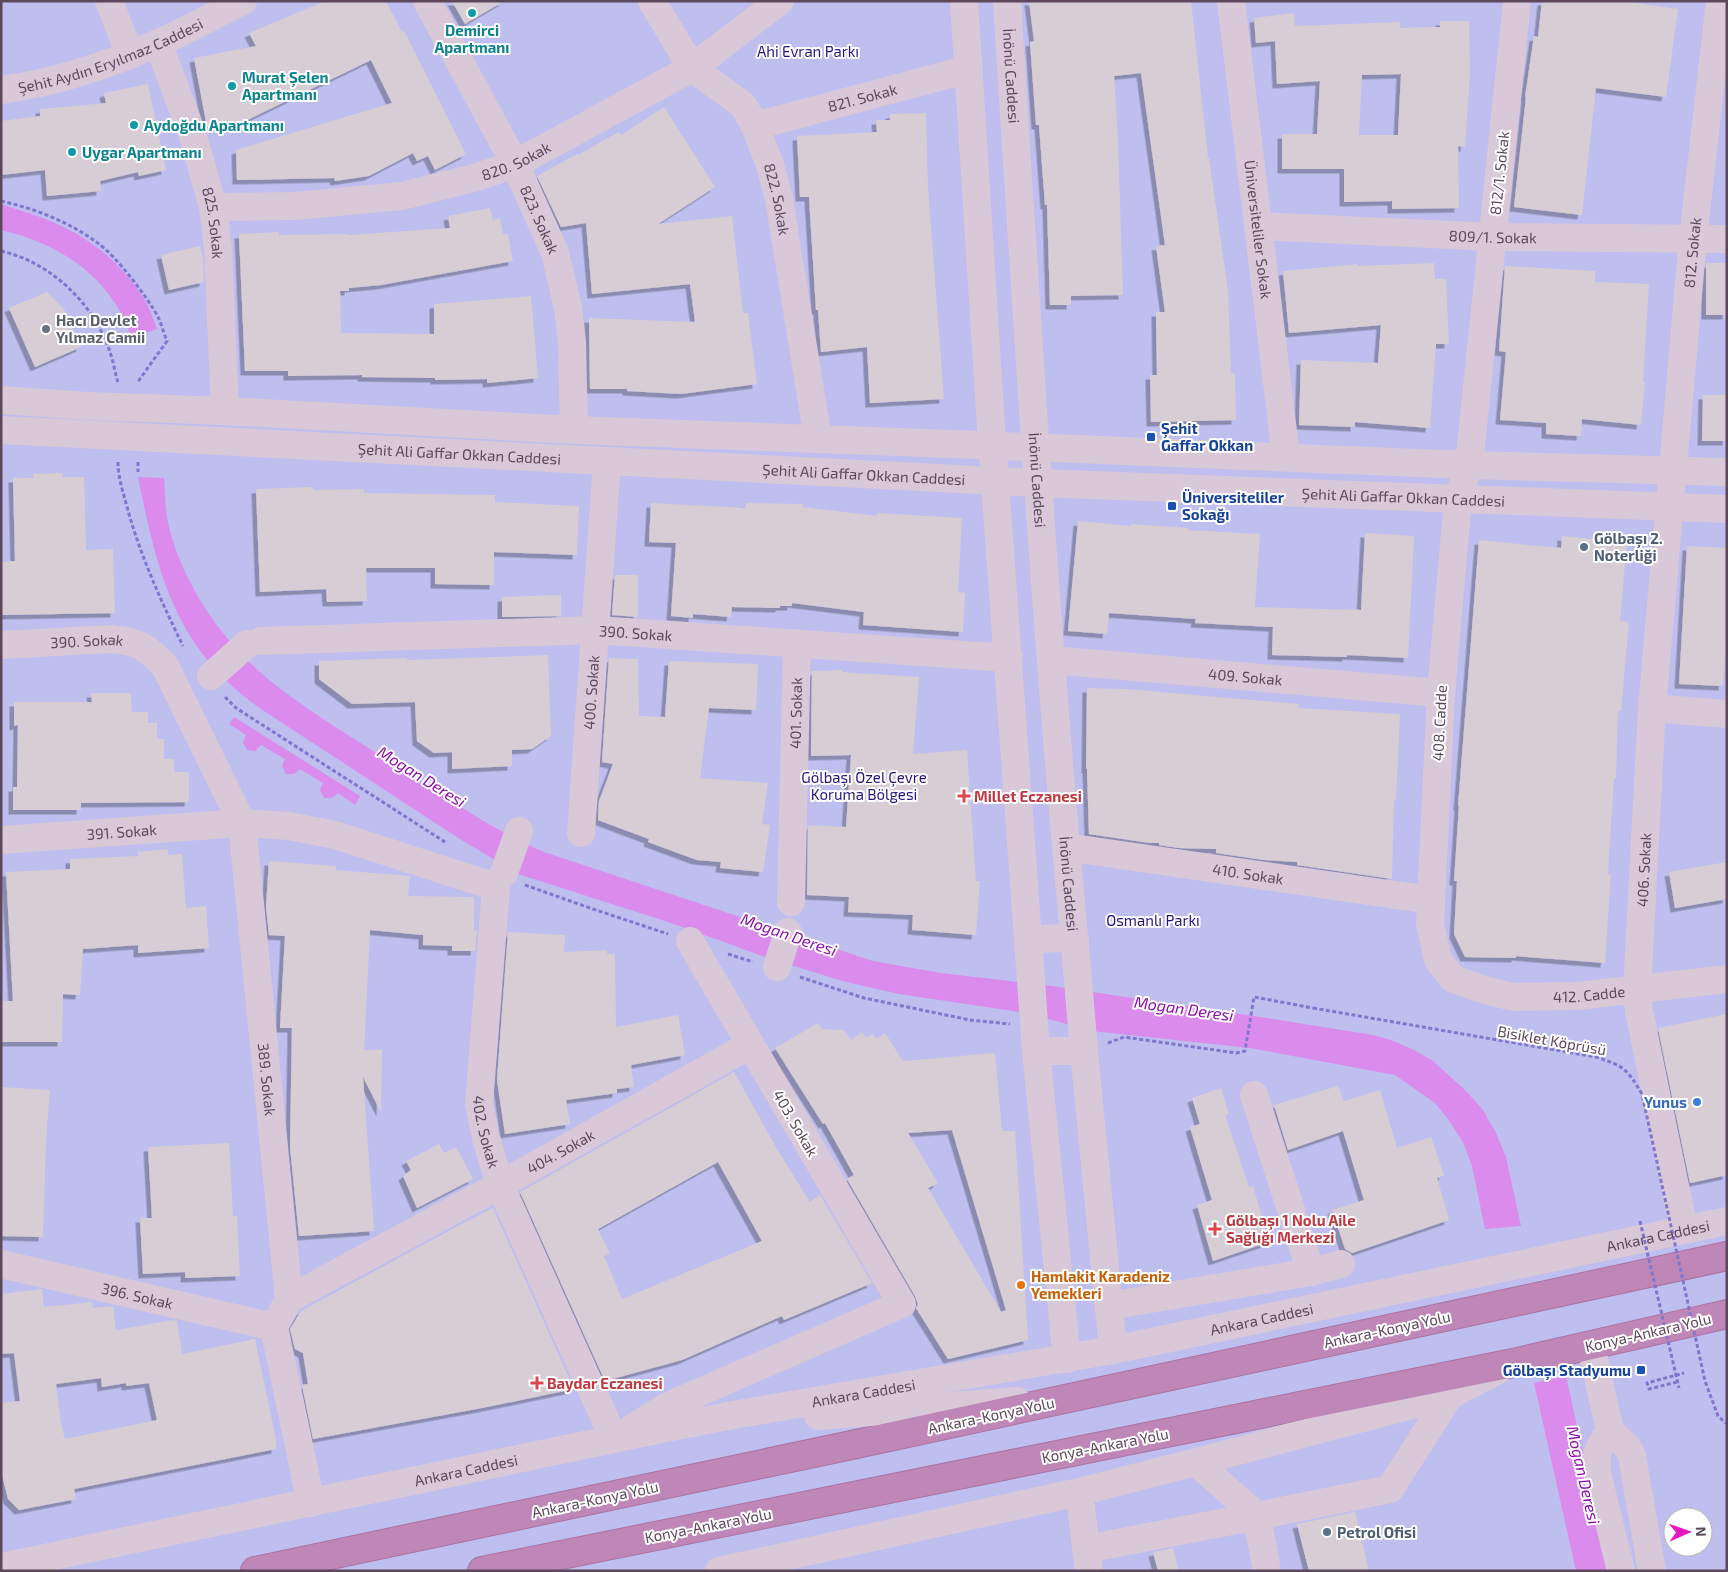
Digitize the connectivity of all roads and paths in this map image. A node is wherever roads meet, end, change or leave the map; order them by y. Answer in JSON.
{"nodes":[{"id":1,"x":109,"y":1,"type":"edge"},
{"id":2,"x":243,"y":1,"type":"edge"},
{"id":3,"x":427,"y":1,"type":"edge"},
{"id":4,"x":652,"y":1,"type":"edge"},
{"id":5,"x":780,"y":1,"type":"edge"},
{"id":6,"x":964,"y":1,"type":"edge"},
{"id":7,"x":1007,"y":1,"type":"edge"},
{"id":8,"x":1232,"y":1,"type":"edge"},
{"id":9,"x":1518,"y":1,"type":"edge"},
{"id":10,"x":1720,"y":1,"type":"edge"},
{"id":11,"x":1721,"y":42,"type":"edge"},
{"id":12,"x":158,"y":44,"type":"junction"},
{"id":13,"x":130,"y":55,"type":"junction"},
{"id":14,"x":692,"y":68,"type":"junction"},
{"id":15,"x":969,"y":69,"type":"junction"},
{"id":16,"x":1,"y":90,"type":"edge"},
{"id":17,"x":755,"y":126,"type":"junction"},
{"id":18,"x":515,"y":164,"type":"junction"},
{"id":19,"x":1,"y":201,"type":"edge"},
{"id":20,"x":213,"y":208,"type":"junction"},
{"id":21,"x":1258,"y":226,"type":"junction"},
{"id":22,"x":1493,"y":236,"type":"junction"},
{"id":23,"x":1693,"y":238,"type":"junction"},
{"id":24,"x":1727,"y":239,"type":"edge"},
{"id":25,"x":1,"y":251,"type":"edge"},
{"id":26,"x":118,"y":385,"type":"dead end"},
{"id":27,"x":1,"y":400,"type":"edge"},
{"id":28,"x":136,"y":408,"type":"junction"},
{"id":29,"x":225,"y":411,"type":"junction"},
{"id":30,"x":1,"y":430,"type":"edge"},
{"id":31,"x":574,"y":430,"type":"junction"},
{"id":32,"x":137,"y":437,"type":"junction"},
{"id":33,"x":818,"y":439,"type":"junction"},
{"id":34,"x":992,"y":445,"type":"junction"},
{"id":35,"x":1036,"y":447,"type":"junction"},
{"id":36,"x":1286,"y":458,"type":"junction"},
{"id":37,"x":607,"y":461,"type":"junction"},
{"id":38,"x":1469,"y":465,"type":"junction"},
{"id":39,"x":138,"y":472,"type":"dead end"},
{"id":40,"x":1673,"y":472,"type":"junction"},
{"id":41,"x":1727,"y":472,"type":"edge"},
{"id":42,"x":995,"y":481,"type":"junction"},
{"id":43,"x":1038,"y":483,"type":"junction"},
{"id":44,"x":1458,"y":499,"type":"junction"},
{"id":45,"x":1670,"y":507,"type":"junction"},
{"id":46,"x":1727,"y":510,"type":"edge"},
{"id":47,"x":596,"y":630,"type":"junction"},
{"id":48,"x":796,"y":643,"type":"junction"},
{"id":49,"x":1,"y":645,"type":"edge"},
{"id":50,"x":1008,"y":658,"type":"junction"},
{"id":51,"x":1051,"y":660,"type":"junction"},
{"id":52,"x":165,"y":666,"type":"joint"},
{"id":53,"x":212,"y":676,"type":"dead end"},
{"id":54,"x":1441,"y":693,"type":"junction"},
{"id":55,"x":1652,"y":708,"type":"junction"},
{"id":56,"x":1727,"y":714,"type":"edge"},
{"id":57,"x":242,"y":823,"type":"junction"},
{"id":58,"x":519,"y":831,"type":"dead end"},
{"id":59,"x":581,"y":833,"type":"dead end"},
{"id":60,"x":1,"y":840,"type":"edge"},
{"id":61,"x":1066,"y":847,"type":"junction"},
{"id":62,"x":413,"y":860,"type":"joint"},
{"id":63,"x":504,"y":873,"type":"dead end"},
{"id":64,"x":1430,"y":900,"type":"junction"},
{"id":65,"x":792,"y":902,"type":"dead end"},
{"id":66,"x":788,"y":932,"type":"dead end"},
{"id":67,"x":690,"y":941,"type":"dead end"},
{"id":68,"x":1028,"y":946,"type":"junction"},
{"id":69,"x":1075,"y":948,"type":"junction"},
{"id":70,"x":777,"y":967,"type":"dead end"},
{"id":71,"x":1452,"y":978,"type":"joint"},
{"id":72,"x":1727,"y":979,"type":"edge"},
{"id":73,"x":1637,"y":990,"type":"junction"},
{"id":74,"x":1111,"y":1041,"type":"dead end"},
{"id":75,"x":750,"y":1045,"type":"junction"},
{"id":76,"x":1036,"y":1050,"type":"junction"},
{"id":77,"x":1084,"y":1051,"type":"junction"},
{"id":78,"x":1254,"y":1095,"type":"dead end"},
{"id":79,"x":500,"y":1184,"type":"junction"},
{"id":80,"x":1640,"y":1221,"type":"dead end"},
{"id":81,"x":1727,"y":1222,"type":"edge"},
{"id":82,"x":1684,"y":1230,"type":"junction"},
{"id":83,"x":1727,"y":1256,"type":"edge"},
{"id":84,"x":1,"y":1264,"type":"edge"},
{"id":85,"x":1341,"y":1264,"type":"dead end"},
{"id":86,"x":1311,"y":1272,"type":"junction"},
{"id":87,"x":289,"y":1299,"type":"junction"},
{"id":88,"x":1109,"y":1306,"type":"junction"},
{"id":89,"x":1727,"y":1314,"type":"edge"},
{"id":90,"x":274,"y":1327,"type":"junction"},
{"id":91,"x":1591,"y":1346,"type":"junction"},
{"id":92,"x":1113,"y":1350,"type":"junction"},
{"id":93,"x":1067,"y":1359,"type":"junction"},
{"id":94,"x":1513,"y":1363,"type":"junction"},
{"id":95,"x":1684,"y":1373,"type":"dead end"},
{"id":96,"x":1677,"y":1382,"type":"junction"},
{"id":97,"x":1679,"y":1388,"type":"dead end"},
{"id":98,"x":1450,"y":1395,"type":"junction"},
{"id":99,"x":1076,"y":1396,"type":"junction"},
{"id":100,"x":1727,"y":1424,"type":"edge"},
{"id":101,"x":666,"y":1428,"type":"junction"},
{"id":102,"x":1610,"y":1431,"type":"junction"},
{"id":103,"x":614,"y":1438,"type":"junction"},
{"id":104,"x":1196,"y":1462,"type":"junction"},
{"id":105,"x":1079,"y":1492,"type":"junction"},
{"id":106,"x":311,"y":1503,"type":"junction"},
{"id":107,"x":1257,"y":1516,"type":"junction"},
{"id":108,"x":54,"y":1555,"type":"junction"},
{"id":109,"x":1087,"y":1560,"type":"edge"},
{"id":110,"x":797,"y":1562,"type":"edge"},
{"id":111,"x":1,"y":1567,"type":"edge"},
{"id":112,"x":27,"y":1571,"type":"edge"},
{"id":113,"x":255,"y":1571,"type":"edge"},
{"id":114,"x":482,"y":1571,"type":"edge"},
{"id":115,"x":719,"y":1571,"type":"edge"},
{"id":116,"x":1267,"y":1571,"type":"edge"},
{"id":117,"x":1621,"y":1571,"type":"edge"},
{"id":118,"x":1652,"y":1571,"type":"edge"}],
"edges":[{"from":1,"to":13,"type":"street"},
{"from":2,"to":12,"type":"street","name":"Şehit Aydın Eryılmaz Caddesi"},
{"from":3,"to":18,"type":"street","name":"823. Sokak"},
{"from":4,"to":14,"type":"street","name":"822. Sokak"},
{"from":5,"to":14,"type":"street","name":"820. Sokak"},
{"from":6,"to":15,"type":"street"},
{"from":7,"to":35,"type":"street","name":"İnönü Caddesi"},
{"from":8,"to":21,"type":"street","name":"Üniversiteliler Sokak"},
{"from":9,"to":22,"type":"street","name":"812/1. Sokak"},
{"from":10,"to":11,"type":"street","name":"812. Sokak"},
{"from":11,"to":23,"type":"street","name":"812. Sokak"},
{"from":12,"to":13,"type":"street","name":"Şehit Aydın Eryılmaz Caddesi"},
{"from":12,"to":20,"type":"street","name":"825. Sokak"},
{"from":13,"to":16,"type":"street","name":"Şehit Aydın Eryılmaz Caddesi"},
{"from":14,"to":17,"type":"street","name":"822. Sokak"},
{"from":14,"to":18,"type":"street","name":"820. Sokak"},
{"from":15,"to":17,"type":"street","name":"821. Sokak"},
{"from":15,"to":34,"type":"street"},
{"from":17,"to":33,"type":"street","name":"822. Sokak"},
{"from":18,"to":20,"type":"street","name":"820. Sokak"},
{"from":18,"to":31,"type":"street","name":"823. Sokak"},
{"from":19,"to":28,"type":"path"},
{"from":20,"to":29,"type":"street","name":"825. Sokak"},
{"from":21,"to":22,"type":"street","name":"809/1. Sokak"},
{"from":21,"to":36,"type":"street","name":"Üniversiteliler Sokak"},
{"from":22,"to":23,"type":"street","name":"809/1. Sokak"},
{"from":22,"to":38,"type":"street","name":"812/1. Sokak"},
{"from":23,"to":24,"type":"street","name":"809/1. Sokak"},
{"from":23,"to":40,"type":"street","name":"812. Sokak"},
{"from":25,"to":26,"type":"path"},
{"from":27,"to":28,"type":"street","name":"Şehit Ali Gaffar Okkan Caddesi"},
{"from":28,"to":29,"type":"street","name":"Şehit Ali Gaffar Okkan Caddesi"},
{"from":29,"to":31,"type":"street","name":"Şehit Ali Gaffar Okkan Caddesi"},
{"from":30,"to":32,"type":"street","name":"Şehit Ali Gaffar Okkan Caddesi"},
{"from":31,"to":33,"type":"street","name":"Şehit Ali Gaffar Okkan Caddesi"},
{"from":32,"to":37,"type":"street","name":"Şehit Ali Gaffar Okkan Caddesi"},
{"from":32,"to":39,"type":"path"},
{"from":33,"to":34,"type":"street","name":"Şehit Ali Gaffar Okkan Caddesi"},
{"from":34,"to":35,"type":"street","name":"Şehit Ali Gaffar Okkan Caddesi"},
{"from":34,"to":42,"type":"street"},
{"from":35,"to":36,"type":"street","name":"Şehit Ali Gaffar Okkan Caddesi"},
{"from":35,"to":43,"type":"street","name":"İnönü Caddesi"},
{"from":36,"to":38,"type":"street","name":"Şehit Ali Gaffar Okkan Caddesi"},
{"from":37,"to":42,"type":"street","name":"Şehit Ali Gaffar Okkan Caddesi"},
{"from":37,"to":47,"type":"street","name":"400. Sokak"},
{"from":38,"to":40,"type":"street","name":"Şehit Ali Gaffar Okkan Caddesi"},
{"from":38,"to":44,"type":"street","name":"408. Cadde"},
{"from":40,"to":41,"type":"street","name":"Şehit Ali Gaffar Okkan Caddesi"},
{"from":40,"to":45,"type":"street","name":"812. Sokak"},
{"from":42,"to":43,"type":"street","name":"Şehit Ali Gaffar Okkan Caddesi"},
{"from":42,"to":50,"type":"street"},
{"from":43,"to":44,"type":"street","name":"Şehit Ali Gaffar Okkan Caddesi"},
{"from":43,"to":51,"type":"street","name":"İnönü Caddesi"},
{"from":44,"to":45,"type":"street","name":"Şehit Ali Gaffar Okkan Caddesi"},
{"from":44,"to":54,"type":"street","name":"408. Cadde"},
{"from":45,"to":46,"type":"street","name":"Şehit Ali Gaffar Okkan Caddesi"},
{"from":45,"to":55,"type":"street","name":"406. Sokak"},
{"from":47,"to":48,"type":"street","name":"390. Sokak"},
{"from":47,"to":53,"type":"street","name":"390. Sokak"},
{"from":47,"to":59,"type":"street","name":"400. Sokak"},
{"from":48,"to":50,"type":"street","name":"390. Sokak"},
{"from":48,"to":65,"type":"street","name":"401. Sokak"},
{"from":49,"to":52,"type":"street","name":"390. Sokak"},
{"from":50,"to":68,"type":"street"},
{"from":51,"to":54,"type":"street","name":"409. Sokak"},
{"from":51,"to":61,"type":"street","name":"İnönü Caddesi"},
{"from":52,"to":57,"type":"street","name":"389. Sokak"},
{"from":54,"to":64,"type":"street","name":"408. Cadde"},
{"from":55,"to":56,"type":"street"},
{"from":55,"to":73,"type":"street","name":"406. Sokak"},
{"from":57,"to":60,"type":"street","name":"391. Sokak"},
{"from":57,"to":62,"type":"street","name":"391. Sokak"},
{"from":57,"to":87,"type":"street","name":"389. Sokak"},
{"from":58,"to":63,"type":"street"},
{"from":61,"to":64,"type":"street","name":"410. Sokak"},
{"from":61,"to":69,"type":"street","name":"İnönü Caddesi"},
{"from":62,"to":79,"type":"street","name":"402. Sokak"},
{"from":64,"to":71,"type":"street","name":"408. Cadde"},
{"from":66,"to":70,"type":"street"},
{"from":67,"to":75,"type":"street","name":"403. Sokak"},
{"from":68,"to":69,"type":"street"},
{"from":68,"to":76,"type":"street","bridge":true},
{"from":69,"to":77,"type":"street","name":"İnönü Caddesi","bridge":true},
{"from":71,"to":73,"type":"street","name":"412. Cadde"},
{"from":72,"to":73,"type":"street","name":"412. Cadde"},
{"from":73,"to":82,"type":"street","name":"406. Sokak"},
{"from":74,"to":100,"type":"path","name":"Bisiklet Köprüsü","bridge":true},
{"from":75,"to":79,"type":"street","name":"404. Sokak"},
{"from":75,"to":103,"type":"street","name":"403. Sokak"},
{"from":76,"to":77,"type":"street"},
{"from":76,"to":93,"type":"street"},
{"from":77,"to":88,"type":"street","name":"İnönü Caddesi"},
{"from":78,"to":86,"type":"street"},
{"from":79,"to":87,"type":"street","name":"404. Sokak"},
{"from":79,"to":103,"type":"street","name":"402. Sokak"},
{"from":80,"to":96,"type":"path","bridge":true},
{"from":81,"to":82,"type":"street","name":"Ankara Caddesi"},
{"from":82,"to":92,"type":"street","name":"Ankara Caddesi"},
{"from":83,"to":99,"type":"highway","name":"Ankara-Konya Yolu"},
{"from":84,"to":90,"type":"street","name":"396. Sokak"},
{"from":85,"to":86,"type":"street"},
{"from":86,"to":88,"type":"street"},
{"from":87,"to":90,"type":"street"},
{"from":88,"to":92,"type":"street","name":"İnönü Caddesi"},
{"from":89,"to":91,"type":"highway","name":"Konya-Ankara Yolu"},
{"from":90,"to":106,"type":"street"},
{"from":91,"to":94,"type":"highway","name":"Konya-Ankara Yolu"},
{"from":91,"to":102,"type":"street"},
{"from":92,"to":93,"type":"street","name":"Ankara Caddesi"},
{"from":93,"to":101,"type":"street","name":"Ankara Caddesi"},
{"from":94,"to":98,"type":"street"},
{"from":94,"to":114,"type":"highway","name":"Konya-Ankara Yolu"},
{"from":95,"to":96,"type":"path"},
{"from":96,"to":97,"type":"path","bridge":true},
{"from":98,"to":104,"type":"street"},
{"from":98,"to":107,"type":"street"},
{"from":99,"to":101,"type":"street"},
{"from":99,"to":113,"type":"highway","name":"Ankara-Konya Yolu"},
{"from":101,"to":103,"type":"street","name":"Ankara Caddesi"},
{"from":102,"to":117,"type":"street"},
{"from":102,"to":118,"type":"street"},
{"from":103,"to":106,"type":"street","name":"Ankara Caddesi"},
{"from":104,"to":105,"type":"street"},
{"from":104,"to":107,"type":"street"},
{"from":105,"to":109,"type":"street"},
{"from":105,"to":110,"type":"street"},
{"from":106,"to":108,"type":"street","name":"Ankara Caddesi"},
{"from":107,"to":109,"type":"street"},
{"from":107,"to":116,"type":"street"},
{"from":108,"to":111,"type":"street","name":"Ankara Caddesi"},
{"from":108,"to":112,"type":"street"},
{"from":110,"to":115,"type":"street"}]}
